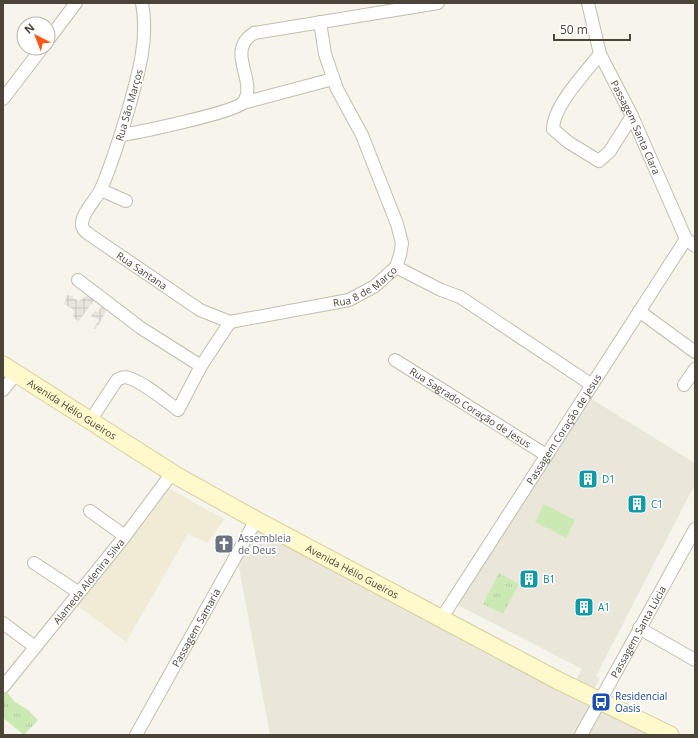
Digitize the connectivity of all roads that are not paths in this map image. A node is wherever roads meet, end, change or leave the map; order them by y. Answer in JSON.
{"nodes":[{"id":1,"x":76,"y":3,"type":"edge"},
{"id":2,"x":142,"y":3,"type":"edge"},
{"id":3,"x":438,"y":3,"type":"edge"},
{"id":4,"x":588,"y":3,"type":"edge"},
{"id":5,"x":320,"y":22,"type":"junction"},
{"id":6,"x":56,"y":29,"type":"edge"},
{"id":7,"x":600,"y":54,"type":"junction"},
{"id":8,"x":36,"y":56,"type":"edge"},
{"id":9,"x":333,"y":79,"type":"junction"},
{"id":10,"x":3,"y":99,"type":"edge"},
{"id":11,"x":243,"y":102,"type":"junction"},
{"id":12,"x":632,"y":116,"type":"junction"},
{"id":13,"x":121,"y":135,"type":"junction"},
{"id":14,"x":101,"y":190,"type":"junction"},
{"id":15,"x":126,"y":201,"type":"dead end"},
{"id":16,"x":93,"y":202,"type":"joint"},
{"id":17,"x":691,"y":242,"type":"edge"},
{"id":18,"x":396,"y":267,"type":"junction"},
{"id":19,"x":78,"y":280,"type":"dead end"},
{"id":20,"x":639,"y":312,"type":"junction"},
{"id":21,"x":230,"y":322,"type":"junction"},
{"id":22,"x":695,"y":352,"type":"edge"},
{"id":23,"x":395,"y":360,"type":"dead end"},
{"id":24,"x":201,"y":366,"type":"junction"},
{"id":25,"x":695,"y":369,"type":"edge"},
{"id":26,"x":9,"y":370,"type":"edge"},
{"id":27,"x":684,"y":384,"type":"dead end"},
{"id":28,"x":592,"y":385,"type":"junction"},
{"id":29,"x":3,"y":390,"type":"edge"},
{"id":30,"x":90,"y":421,"type":"junction"},
{"id":31,"x":546,"y":455,"type":"junction"},
{"id":32,"x":172,"y":473,"type":"junction"},
{"id":33,"x":90,"y":511,"type":"dead end"},
{"id":34,"x":256,"y":520,"type":"junction"},
{"id":35,"x":695,"y":529,"type":"edge"},
{"id":36,"x":124,"y":536,"type":"junction"},
{"id":37,"x":34,"y":563,"type":"dead end"},
{"id":38,"x":78,"y":592,"type":"junction"},
{"id":39,"x":442,"y":619,"type":"junction"},
{"id":40,"x":3,"y":623,"type":"edge"},
{"id":41,"x":639,"y":628,"type":"junction"},
{"id":42,"x":35,"y":647,"type":"junction"},
{"id":43,"x":695,"y":660,"type":"edge"},
{"id":44,"x":3,"y":687,"type":"edge"},
{"id":45,"x":598,"y":701,"type":"junction"},
{"id":46,"x":667,"y":734,"type":"edge"},
{"id":47,"x":136,"y":735,"type":"edge"},
{"id":48,"x":581,"y":735,"type":"edge"}],
"edges":[{"from":1,"to":6,"type":"street"},
{"from":2,"to":13,"type":"street","name":"Rua São Marços"},
{"from":3,"to":5,"type":"street"},
{"from":4,"to":7,"type":"street","name":"Passagem Santa Clara"},
{"from":5,"to":9,"type":"street"},
{"from":5,"to":11,"type":"street"},
{"from":7,"to":12,"type":"street","name":"Passagem Santa Clara"},
{"from":7,"to":12,"type":"street"},
{"from":8,"to":10,"type":"street"},
{"from":9,"to":11,"type":"street"},
{"from":9,"to":18,"type":"street"},
{"from":11,"to":13,"type":"street"},
{"from":12,"to":17,"type":"street","name":"Passagem Santa Clara"},
{"from":13,"to":14,"type":"street","name":"Rua São Marços"},
{"from":14,"to":15,"type":"street"},
{"from":14,"to":16,"type":"street","name":"Rua São Marços"},
{"from":16,"to":21,"type":"street","name":"Rua Santana"},
{"from":17,"to":20,"type":"street","name":"Passagem Coração de Jesus"},
{"from":18,"to":21,"type":"street","name":"Rua 8 de Março"},
{"from":18,"to":28,"type":"street","name":"Rua 8 de Março"},
{"from":19,"to":24,"type":"street"},
{"from":20,"to":22,"type":"street"},
{"from":20,"to":28,"type":"street","name":"Passagem Coração de Jesus"},
{"from":21,"to":24,"type":"street"},
{"from":23,"to":31,"type":"street","name":"Rua Sagrado Coração de Jesus"},
{"from":24,"to":30,"type":"street"},
{"from":25,"to":27,"type":"street"},
{"from":26,"to":29,"type":"street"},
{"from":26,"to":30,"type":"main road","name":"Avenida Hélio Gueiros"},
{"from":28,"to":31,"type":"street","name":"Passagem Coração de Jesus"},
{"from":30,"to":32,"type":"main road","name":"Avenida Hélio Gueiros"},
{"from":31,"to":39,"type":"street","name":"Passagem Coração de Jesus"},
{"from":32,"to":34,"type":"main road","name":"Avenida Hélio Gueiros"},
{"from":32,"to":36,"type":"street","name":"Alameda Aldenira Silva"},
{"from":33,"to":36,"type":"street"},
{"from":34,"to":39,"type":"main road","name":"Avenida Hélio Gueiros"},
{"from":34,"to":47,"type":"street","name":"Passagem Samaria"},
{"from":35,"to":41,"type":"street","name":"Passagem Santa Lúcia"},
{"from":36,"to":38,"type":"street","name":"Alameda Aldenira Silva"},
{"from":37,"to":38,"type":"street"},
{"from":38,"to":42,"type":"street","name":"Alameda Aldenira Silva"},
{"from":39,"to":45,"type":"main road","name":"Avenida Hélio Gueiros"},
{"from":40,"to":42,"type":"street"},
{"from":41,"to":43,"type":"street"},
{"from":41,"to":45,"type":"street","name":"Passagem Santa Lúcia"},
{"from":42,"to":44,"type":"street","name":"Alameda Aldenira Silva"},
{"from":45,"to":46,"type":"main road","name":"Avenida Hélio Gueiros"},
{"from":45,"to":48,"type":"street","name":"Passagem Santa Lúcia"}]}
